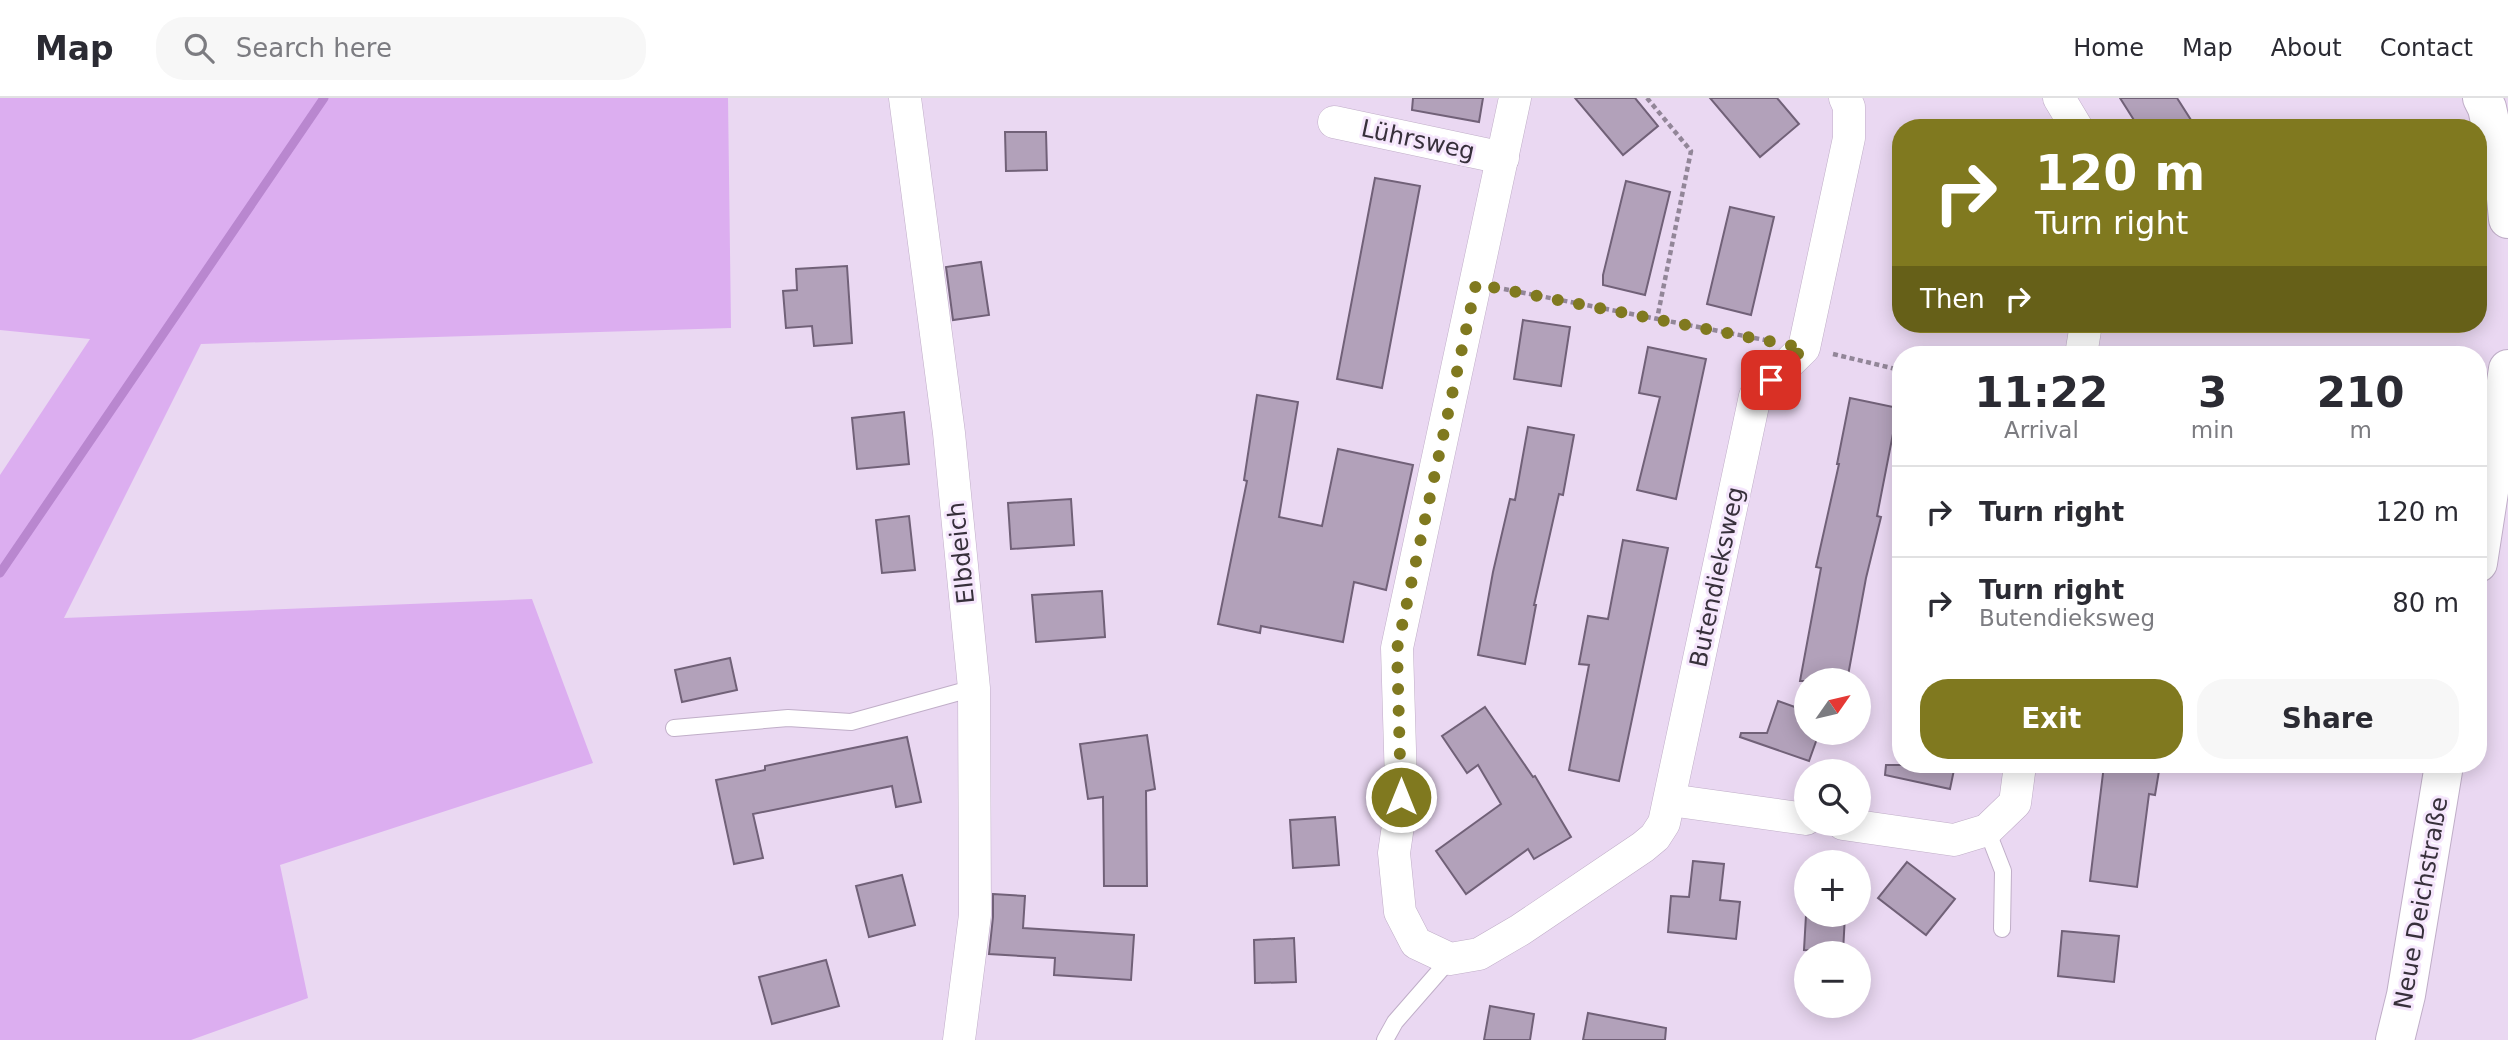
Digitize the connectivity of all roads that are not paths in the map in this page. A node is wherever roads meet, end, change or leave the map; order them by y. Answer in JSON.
{"nodes":[{"id":1,"x":905,"y":98,"type":"edge"},
{"id":2,"x":1515,"y":98,"type":"edge"},
{"id":3,"x":1845,"y":98,"type":"edge"},
{"id":4,"x":2059,"y":98,"type":"edge"},
{"id":5,"x":2482,"y":98,"type":"edge"},
{"id":6,"x":2072,"y":119,"type":"edge"},
{"id":7,"x":1334,"y":122,"type":"dead end"},
{"id":8,"x":1503,"y":158,"type":"junction"},
{"id":9,"x":2508,"y":219,"type":"edge"},
{"id":10,"x":2508,"y":369,"type":"edge"},
{"id":11,"x":2487,"y":506,"type":"edge"},
{"id":12,"x":974,"y":688,"type":"junction"},
{"id":13,"x":674,"y":728,"type":"dead end"},
{"id":14,"x":2019,"y":773,"type":"edge"},
{"id":15,"x":2443,"y":773,"type":"edge"},
{"id":16,"x":1670,"y":800,"type":"junction"},
{"id":17,"x":1794,"y":817,"type":"edge"},
{"id":18,"x":1871,"y":828,"type":"edge"},
{"id":19,"x":1987,"y":830,"type":"junction"},
{"id":20,"x":2002,"y":929,"type":"dead end"},
{"id":21,"x":1450,"y":959,"type":"junction"},
{"id":22,"x":961,"y":1025,"type":"edge"},
{"id":23,"x":1385,"y":1040,"type":"edge"},
{"id":24,"x":2395,"y":1040,"type":"edge"}],
"edges":[{"from":1,"to":12,"type":"street","name":"Elbdeich"},
{"from":2,"to":8,"type":"street","name":"Lührsweg"},
{"from":3,"to":16,"type":"street","name":"Butendieksweg"},
{"from":4,"to":6,"type":"street"},
{"from":5,"to":9,"type":"street"},
{"from":7,"to":8,"type":"street","name":"Lührsweg"},
{"from":8,"to":21,"type":"street","name":"Lührsweg"},
{"from":10,"to":11,"type":"street"},
{"from":12,"to":13,"type":"lane"},
{"from":12,"to":22,"type":"street","name":"Elbdeich"},
{"from":14,"to":19,"type":"street"},
{"from":15,"to":24,"type":"street","name":"Neue Deichstraße"},
{"from":16,"to":17,"type":"street"},
{"from":16,"to":21,"type":"street","name":"Butendieksweg"},
{"from":18,"to":19,"type":"street"},
{"from":19,"to":20,"type":"lane"},
{"from":21,"to":23,"type":"lane"}]}
